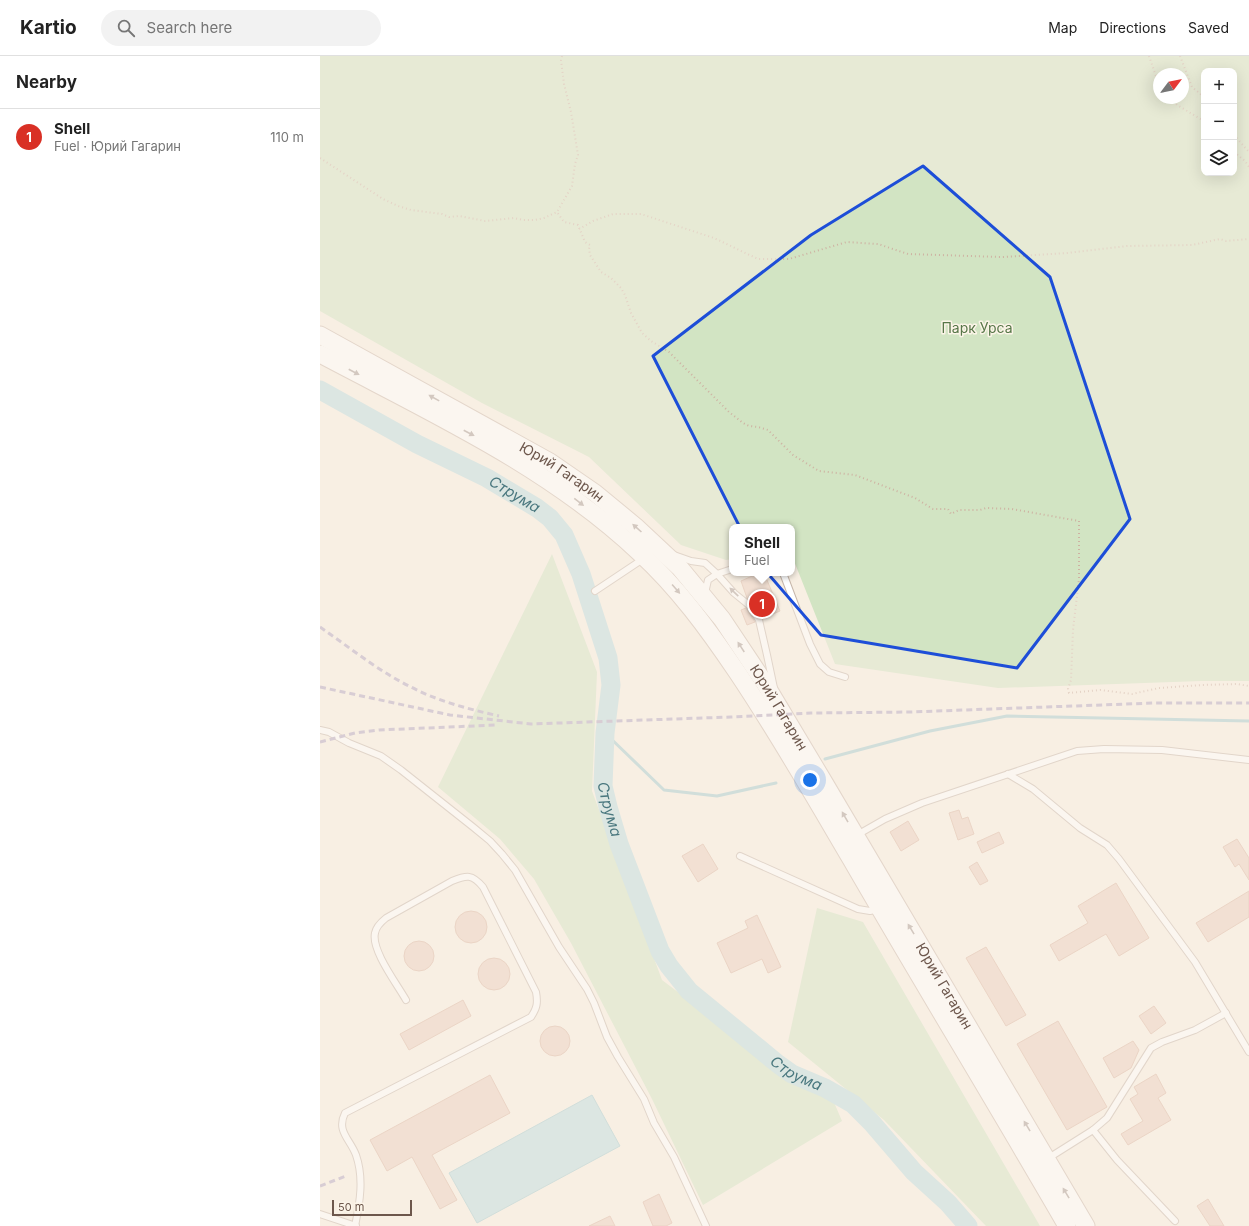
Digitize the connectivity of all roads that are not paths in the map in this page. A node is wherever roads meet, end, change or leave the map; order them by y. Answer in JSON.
{"nodes":[{"id":1,"x":320,"y":335,"type":"edge"},
{"id":2,"x":320,"y":354,"type":"edge"},
{"id":3,"x":660,"y":550,"type":"junction"},
{"id":4,"x":645,"y":558,"type":"junction"},
{"id":5,"x":729,"y":570,"type":"edge"},
{"id":6,"x":717,"y":574,"type":"junction"},
{"id":7,"x":784,"y":576,"type":"edge"},
{"id":8,"x":595,"y":591,"type":"dead end"},
{"id":9,"x":704,"y":597,"type":"junction"},
{"id":10,"x":845,"y":677,"type":"dead end"},
{"id":11,"x":776,"y":704,"type":"junction"},
{"id":12,"x":320,"y":730,"type":"edge"},
{"id":13,"x":1249,"y":760,"type":"edge"},
{"id":14,"x":1008,"y":774,"type":"junction"},
{"id":15,"x":856,"y":836,"type":"junction"},
{"id":16,"x":740,"y":856,"type":"dead end"},
{"id":17,"x":880,"y":908,"type":"junction"},
{"id":18,"x":406,"y":1000,"type":"dead end"},
{"id":19,"x":1226,"y":1013,"type":"junction"},
{"id":20,"x":1249,"y":1052,"type":"edge"},
{"id":21,"x":1093,"y":1130,"type":"junction"},
{"id":22,"x":1040,"y":1163,"type":"junction"},
{"id":23,"x":320,"y":1214,"type":"edge"},
{"id":24,"x":1175,"y":1221,"type":"dead end"},
{"id":25,"x":356,"y":1226,"type":"edge"},
{"id":26,"x":706,"y":1226,"type":"edge"},
{"id":27,"x":1067,"y":1226,"type":"edge"},
{"id":28,"x":1086,"y":1226,"type":"edge"}],
"edges":[{"from":3,"to":1,"type":"street","name":"Юрий Гагарин","one_way":true},
{"from":2,"to":4,"type":"street","name":"Юрий Гагарин","one_way":true},
{"from":3,"to":6,"type":"lane"},
{"from":3,"to":9,"type":"street","name":"Юрий Гагарин"},
{"from":4,"to":8,"type":"lane"},
{"from":4,"to":17,"type":"street","name":"Юрий Гагарин","one_way":true},
{"from":5,"to":6,"type":"lane"},
{"from":6,"to":9,"type":"lane"},
{"from":11,"to":6,"type":"lane","one_way":true},
{"from":7,"to":10,"type":"lane"},
{"from":11,"to":9,"type":"street","name":"Юрий Гагарин","one_way":true},
{"from":15,"to":11,"type":"street","name":"Юрий Гагарин","one_way":true},
{"from":12,"to":26,"type":"lane"},
{"from":13,"to":14,"type":"lane"},
{"from":14,"to":15,"type":"lane"},
{"from":14,"to":19,"type":"lane"},
{"from":22,"to":15,"type":"street","name":"Юрий Гагарин","one_way":true},
{"from":16,"to":17,"type":"lane"},
{"from":17,"to":22,"type":"street","name":"Юрий Гагарин"},
{"from":18,"to":25,"type":"lane"},
{"from":19,"to":20,"type":"lane"},
{"from":19,"to":21,"type":"lane"},
{"from":21,"to":22,"type":"lane"},
{"from":21,"to":24,"type":"lane"},
{"from":22,"to":27,"type":"street","name":"Юрий Гагарин"},
{"from":28,"to":22,"type":"street","name":"Юрий Гагарин","one_way":true},
{"from":23,"to":25,"type":"lane"}]}
